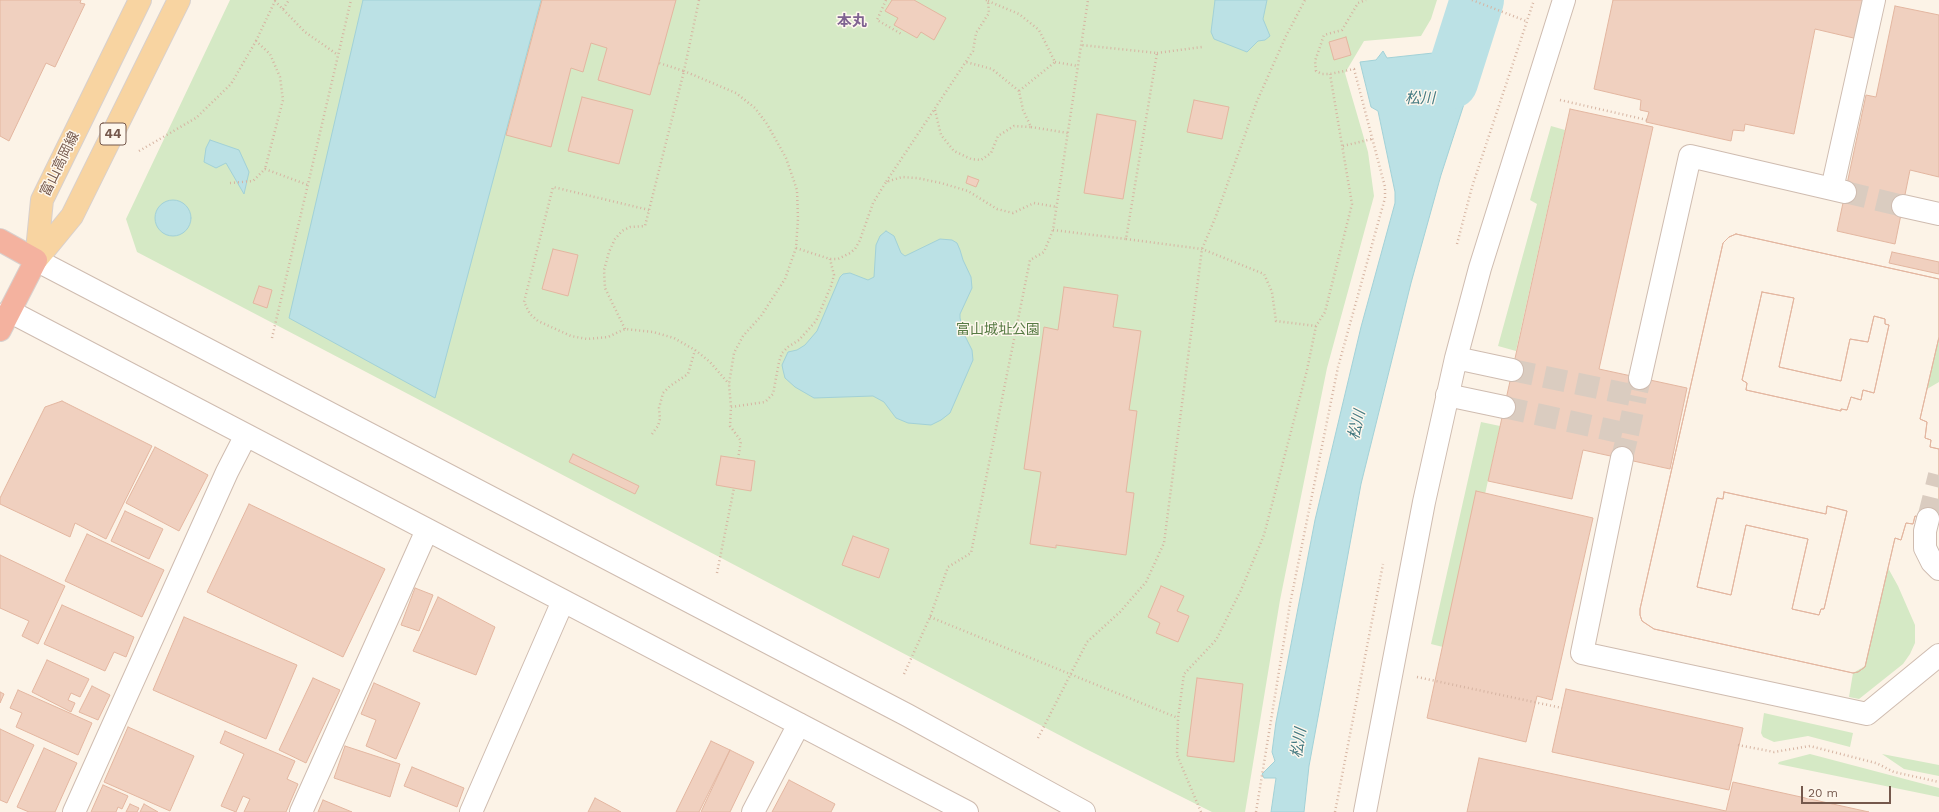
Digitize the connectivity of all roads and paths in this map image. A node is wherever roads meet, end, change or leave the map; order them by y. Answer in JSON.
{"nodes":[{"id":1,"x":140,"y":0,"type":"edge"},
{"id":2,"x":179,"y":0,"type":"edge"},
{"id":3,"x":289,"y":0,"type":"edge"},
{"id":4,"x":351,"y":0,"type":"edge"},
{"id":5,"x":699,"y":0,"type":"edge"},
{"id":6,"x":886,"y":0,"type":"edge"},
{"id":7,"x":1088,"y":0,"type":"edge"},
{"id":8,"x":1305,"y":0,"type":"edge"},
{"id":9,"x":1366,"y":0,"type":"edge"},
{"id":10,"x":1472,"y":0,"type":"edge"},
{"id":11,"x":1564,"y":0,"type":"edge"},
{"id":12,"x":1874,"y":0,"type":"edge"},
{"id":13,"x":275,"y":1,"type":"edge"},
{"id":14,"x":987,"y":1,"type":"edge"},
{"id":15,"x":283,"y":10,"type":"junction"},
{"id":16,"x":1526,"y":21,"type":"dead end"},
{"id":17,"x":903,"y":35,"type":"dead end"},
{"id":18,"x":256,"y":41,"type":"junction"},
{"id":19,"x":1081,"y":45,"type":"junction"},
{"id":20,"x":1202,"y":47,"type":"dead end"},
{"id":21,"x":1157,"y":54,"type":"junction"},
{"id":22,"x":338,"y":55,"type":"junction"},
{"id":23,"x":966,"y":62,"type":"junction"},
{"id":24,"x":1054,"y":62,"type":"junction"},
{"id":25,"x":659,"y":63,"type":"dead end"},
{"id":26,"x":1078,"y":66,"type":"junction"},
{"id":27,"x":684,"y":71,"type":"junction"},
{"id":28,"x":1330,"y":74,"type":"junction"},
{"id":29,"x":1019,"y":91,"type":"junction"},
{"id":30,"x":1554,"y":98,"type":"dead end"},
{"id":31,"x":935,"y":109,"type":"junction"},
{"id":32,"x":1647,"y":120,"type":"dead end"},
{"id":33,"x":1031,"y":127,"type":"junction"},
{"id":34,"x":1068,"y":133,"type":"junction"},
{"id":35,"x":1372,"y":138,"type":"junction"},
{"id":36,"x":1343,"y":146,"type":"junction"},
{"id":37,"x":139,"y":151,"type":"dead end"},
{"id":38,"x":265,"y":169,"type":"junction"},
{"id":39,"x":886,"y":182,"type":"junction"},
{"id":40,"x":230,"y":183,"type":"dead end"},
{"id":41,"x":308,"y":185,"type":"junction"},
{"id":42,"x":1903,"y":206,"type":"tunnel mouth"},
{"id":43,"x":1057,"y":207,"type":"junction"},
{"id":44,"x":649,"y":210,"type":"junction"},
{"id":45,"x":1939,"y":214,"type":"edge"},
{"id":46,"x":1053,"y":230,"type":"junction"},
{"id":47,"x":1126,"y":239,"type":"junction"},
{"id":48,"x":0,"y":240,"type":"edge"},
{"id":49,"x":796,"y":248,"type":"junction"},
{"id":50,"x":1202,"y":249,"type":"junction"},
{"id":51,"x":830,"y":259,"type":"junction"},
{"id":52,"x":36,"y":260,"type":"junction"},
{"id":53,"x":3,"y":316,"type":"edge"},
{"id":54,"x":1316,"y":326,"type":"junction"},
{"id":55,"x":625,"y":329,"type":"junction"},
{"id":56,"x":272,"y":338,"type":"dead end"},
{"id":57,"x":695,"y":350,"type":"junction"},
{"id":58,"x":1456,"y":358,"type":"junction"},
{"id":59,"x":1512,"y":370,"type":"tunnel mouth"},
{"id":60,"x":1640,"y":378,"type":"tunnel mouth"},
{"id":61,"x":729,"y":384,"type":"junction"},
{"id":62,"x":1447,"y":395,"type":"junction"},
{"id":63,"x":731,"y":407,"type":"junction"},
{"id":64,"x":1504,"y":407,"type":"tunnel mouth"},
{"id":65,"x":652,"y":434,"type":"dead end"},
{"id":66,"x":246,"y":435,"type":"junction"},
{"id":67,"x":1622,"y":458,"type":"tunnel mouth"},
{"id":68,"x":738,"y":459,"type":"dead end"},
{"id":69,"x":734,"y":488,"type":"dead end"},
{"id":70,"x":1928,"y":519,"type":"tunnel mouth"},
{"id":71,"x":427,"y":530,"type":"junction"},
{"id":72,"x":1939,"y":568,"type":"edge"},
{"id":73,"x":717,"y":573,"type":"dead end"},
{"id":74,"x":563,"y":601,"type":"junction"},
{"id":75,"x":930,"y":617,"type":"junction"},
{"id":76,"x":1939,"y":655,"type":"edge"},
{"id":77,"x":904,"y":674,"type":"dead end"},
{"id":78,"x":1072,"y":674,"type":"junction"},
{"id":79,"x":1416,"y":677,"type":"dead end"},
{"id":80,"x":1562,"y":708,"type":"dead end"},
{"id":81,"x":1178,"y":718,"type":"junction"},
{"id":82,"x":799,"y":724,"type":"junction"},
{"id":83,"x":1038,"y":738,"type":"dead end"},
{"id":84,"x":1738,"y":745,"type":"dead end"},
{"id":85,"x":1939,"y":782,"type":"edge"},
{"id":86,"x":964,"y":811,"type":"edge"},
{"id":87,"x":74,"y":812,"type":"edge"},
{"id":88,"x":301,"y":812,"type":"edge"},
{"id":89,"x":471,"y":812,"type":"edge"},
{"id":90,"x":753,"y":812,"type":"edge"},
{"id":91,"x":1084,"y":812,"type":"edge"},
{"id":92,"x":1201,"y":812,"type":"edge"},
{"id":93,"x":1256,"y":812,"type":"edge"},
{"id":94,"x":1365,"y":812,"type":"edge"}],
"edges":[{"from":1,"to":52,"type":"main road","name":"富山高岡線","number":"44"},
{"from":2,"to":52,"type":"main road","number":"44"},
{"from":3,"to":15,"type":"path"},
{"from":4,"to":22,"type":"path"},
{"from":5,"to":27,"type":"path"},
{"from":6,"to":17,"type":"path"},
{"from":7,"to":19,"type":"path"},
{"from":8,"to":50,"type":"path"},
{"from":9,"to":28,"type":"path"},
{"from":10,"to":16,"type":"path"},
{"from":11,"to":58,"type":"street"},
{"from":12,"to":60,"type":"street"},
{"from":13,"to":15,"type":"path"},
{"from":13,"to":18,"type":"path"},
{"from":14,"to":23,"type":"path"},
{"from":14,"to":24,"type":"path"},
{"from":15,"to":22,"type":"path"},
{"from":18,"to":37,"type":"path"},
{"from":18,"to":38,"type":"path"},
{"from":19,"to":21,"type":"path"},
{"from":19,"to":26,"type":"path"},
{"from":20,"to":21,"type":"path"},
{"from":21,"to":47,"type":"path"},
{"from":22,"to":41,"type":"path"},
{"from":23,"to":29,"type":"path"},
{"from":23,"to":31,"type":"path"},
{"from":24,"to":26,"type":"path"},
{"from":24,"to":29,"type":"path"},
{"from":25,"to":27,"type":"path"},
{"from":26,"to":34,"type":"path"},
{"from":27,"to":44,"type":"path"},
{"from":27,"to":49,"type":"path"},
{"from":28,"to":35,"type":"path"},
{"from":28,"to":36,"type":"path"},
{"from":29,"to":33,"type":"path"},
{"from":30,"to":32,"type":"path"},
{"from":31,"to":33,"type":"path"},
{"from":31,"to":39,"type":"path"},
{"from":33,"to":34,"type":"path"},
{"from":34,"to":43,"type":"path"},
{"from":35,"to":36,"type":"path"},
{"from":35,"to":93,"type":"path"},
{"from":36,"to":54,"type":"path"},
{"from":38,"to":40,"type":"path"},
{"from":38,"to":41,"type":"path"},
{"from":39,"to":43,"type":"path"},
{"from":39,"to":51,"type":"path"},
{"from":41,"to":56,"type":"path"},
{"from":42,"to":45,"type":"street"},
{"from":43,"to":46,"type":"path"},
{"from":44,"to":55,"type":"path"},
{"from":44,"to":55,"type":"path"},
{"from":46,"to":47,"type":"path"},
{"from":46,"to":75,"type":"path"},
{"from":47,"to":50,"type":"path"},
{"from":48,"to":52,"type":"highway"},
{"from":49,"to":51,"type":"path"},
{"from":49,"to":61,"type":"path"},
{"from":50,"to":54,"type":"path"},
{"from":50,"to":78,"type":"path"},
{"from":51,"to":63,"type":"path"},
{"from":52,"to":53,"type":"highway"},
{"from":52,"to":91,"type":"street"},
{"from":53,"to":66,"type":"street"},
{"from":54,"to":81,"type":"path"},
{"from":55,"to":57,"type":"path"},
{"from":57,"to":61,"type":"path"},
{"from":57,"to":65,"type":"path"},
{"from":58,"to":59,"type":"street"},
{"from":58,"to":62,"type":"street"},
{"from":61,"to":63,"type":"path"},
{"from":62,"to":64,"type":"street"},
{"from":62,"to":94,"type":"street"},
{"from":63,"to":68,"type":"path"},
{"from":66,"to":71,"type":"street"},
{"from":66,"to":87,"type":"street"},
{"from":67,"to":76,"type":"street"},
{"from":69,"to":73,"type":"path"},
{"from":70,"to":72,"type":"street"},
{"from":71,"to":74,"type":"street"},
{"from":71,"to":88,"type":"street"},
{"from":74,"to":82,"type":"street"},
{"from":74,"to":89,"type":"street"},
{"from":75,"to":77,"type":"path"},
{"from":75,"to":78,"type":"path"},
{"from":78,"to":81,"type":"path"},
{"from":78,"to":83,"type":"path"},
{"from":79,"to":80,"type":"path"},
{"from":81,"to":92,"type":"path"},
{"from":82,"to":86,"type":"street"},
{"from":82,"to":90,"type":"street"},
{"from":84,"to":85,"type":"path"}]}
